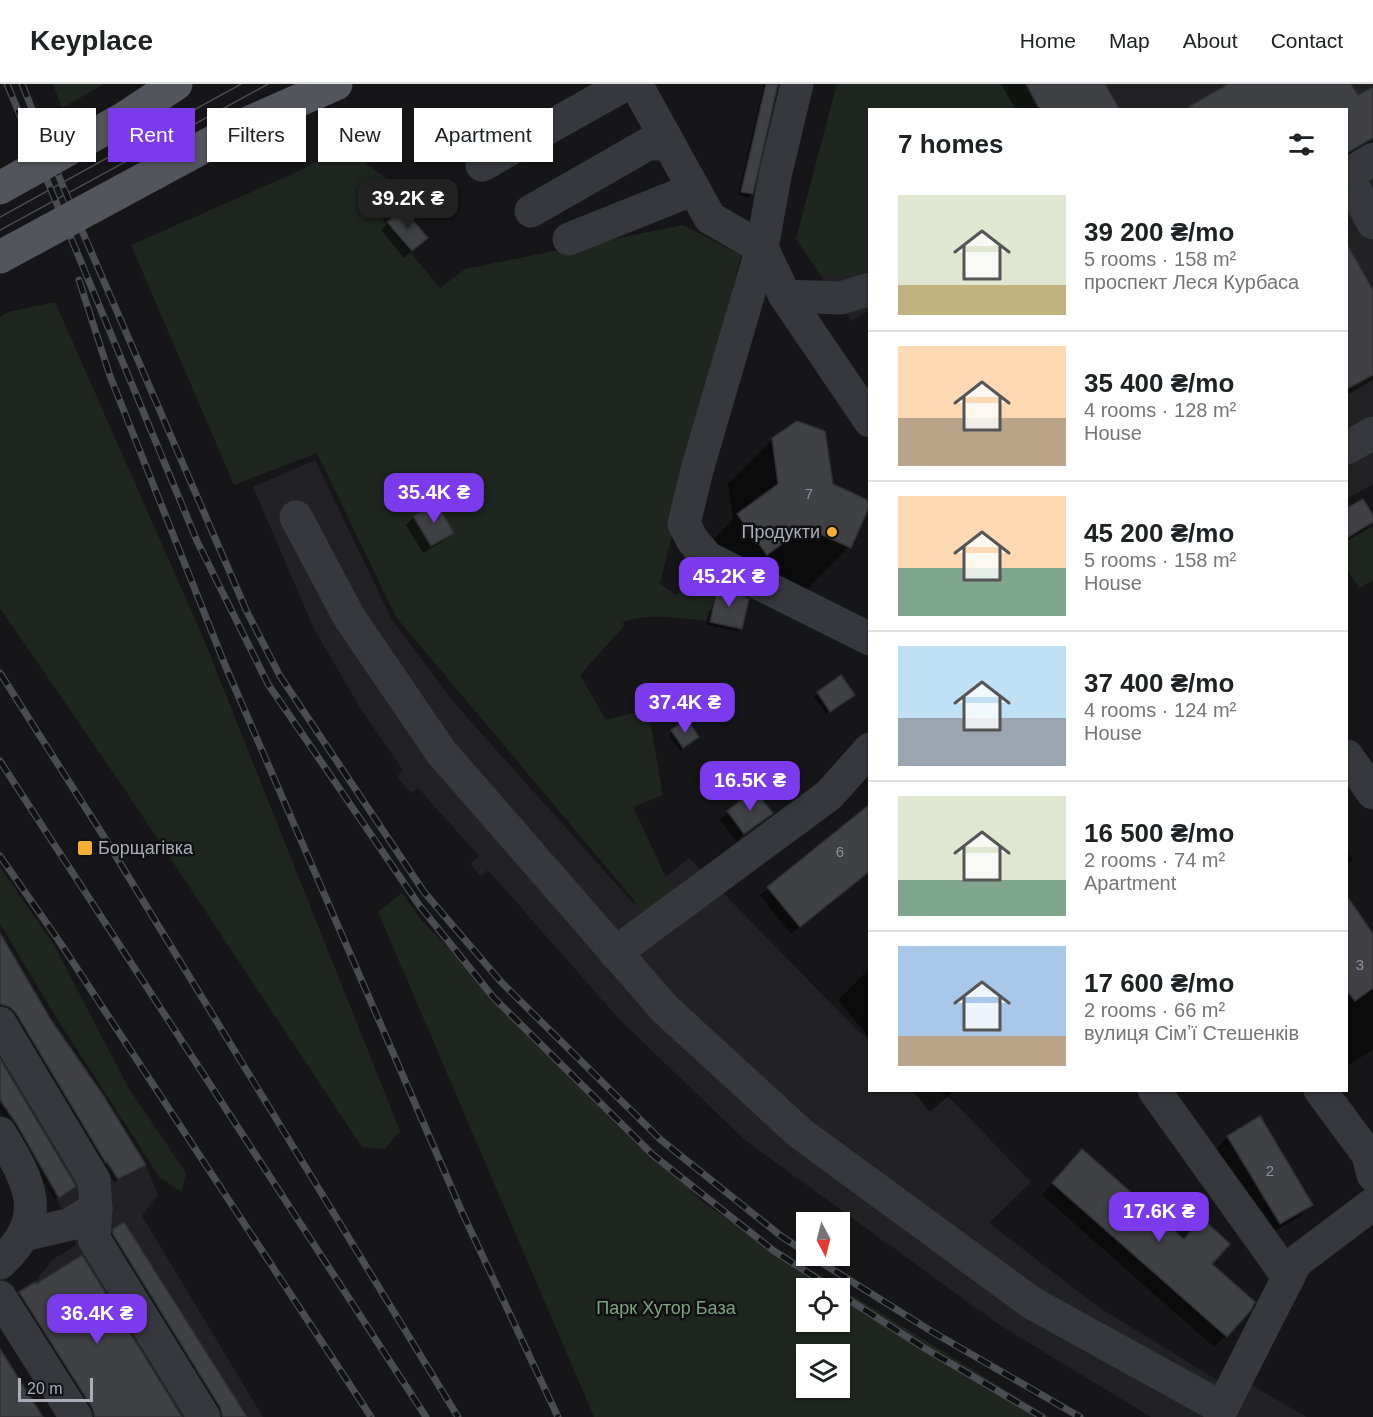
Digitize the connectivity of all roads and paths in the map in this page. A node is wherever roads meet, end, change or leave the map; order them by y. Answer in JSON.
{"nodes":[{"id":1,"x":176,"y":84,"type":"edge"},
{"id":2,"x":336,"y":84,"type":"edge"},
{"id":3,"x":626,"y":84,"type":"edge"},
{"id":4,"x":636,"y":84,"type":"edge"},
{"id":5,"x":797,"y":84,"type":"edge"},
{"id":6,"x":669,"y":144,"type":"junction"},
{"id":7,"x":1373,"y":159,"type":"edge"},
{"id":8,"x":482,"y":165,"type":"dead end"},
{"id":9,"x":1348,"y":174,"type":"edge"},
{"id":10,"x":1348,"y":177,"type":"edge"},
{"id":11,"x":0,"y":188,"type":"edge"},
{"id":12,"x":694,"y":189,"type":"junction"},
{"id":13,"x":531,"y":210,"type":"dead end"},
{"id":14,"x":1373,"y":223,"type":"edge"},
{"id":15,"x":569,"y":239,"type":"dead end"},
{"id":16,"x":762,"y":248,"type":"junction"},
{"id":17,"x":0,"y":257,"type":"edge"},
{"id":18,"x":868,"y":290,"type":"edge"},
{"id":19,"x":785,"y":296,"type":"junction"},
{"id":20,"x":868,"y":418,"type":"edge"},
{"id":21,"x":1373,"y":433,"type":"edge"},
{"id":22,"x":1348,"y":447,"type":"edge"},
{"id":23,"x":296,"y":517,"type":"dead end"},
{"id":24,"x":868,"y":638,"type":"edge"},
{"id":25,"x":868,"y":751,"type":"edge"},
{"id":26,"x":1348,"y":757,"type":"edge"},
{"id":27,"x":1373,"y":793,"type":"edge"},
{"id":28,"x":615,"y":953,"type":"junction"},
{"id":29,"x":0,"y":1023,"type":"edge"},
{"id":30,"x":1155,"y":1092,"type":"edge"},
{"id":31,"x":1321,"y":1092,"type":"edge"},
{"id":32,"x":4,"y":1150,"type":"edge"},
{"id":33,"x":1371,"y":1160,"type":"edge"},
{"id":34,"x":1373,"y":1204,"type":"edge"},
{"id":35,"x":96,"y":1208,"type":"junction"},
{"id":36,"x":24,"y":1235,"type":"junction"},
{"id":37,"x":0,"y":1263,"type":"edge"},
{"id":38,"x":1288,"y":1277,"type":"junction"},
{"id":39,"x":0,"y":1297,"type":"edge"},
{"id":40,"x":76,"y":1417,"type":"edge"},
{"id":41,"x":204,"y":1417,"type":"edge"}],
"edges":[{"from":1,"to":11,"type":"main road","bridge":true},
{"from":2,"to":17,"type":"main road","bridge":true},
{"from":3,"to":8,"type":"street"},
{"from":4,"to":6,"type":"street"},
{"from":5,"to":16,"type":"street"},
{"from":6,"to":12,"type":"street"},
{"from":6,"to":13,"type":"street"},
{"from":7,"to":9,"type":"street"},
{"from":10,"to":14,"type":"street"},
{"from":12,"to":15,"type":"street"},
{"from":12,"to":16,"type":"street"},
{"from":16,"to":19,"type":"street"},
{"from":16,"to":24,"type":"street"},
{"from":18,"to":19,"type":"street"},
{"from":19,"to":20,"type":"street"},
{"from":21,"to":22,"type":"street"},
{"from":23,"to":28,"type":"street"},
{"from":25,"to":28,"type":"street"},
{"from":26,"to":27,"type":"street"},
{"from":28,"to":38,"type":"street"},
{"from":29,"to":35,"type":"street"},
{"from":30,"to":38,"type":"street"},
{"from":31,"to":33,"type":"street"},
{"from":32,"to":36,"type":"street"},
{"from":34,"to":38,"type":"street"},
{"from":35,"to":36,"type":"street"},
{"from":35,"to":41,"type":"street"},
{"from":36,"to":37,"type":"street"},
{"from":39,"to":40,"type":"street"}]}
